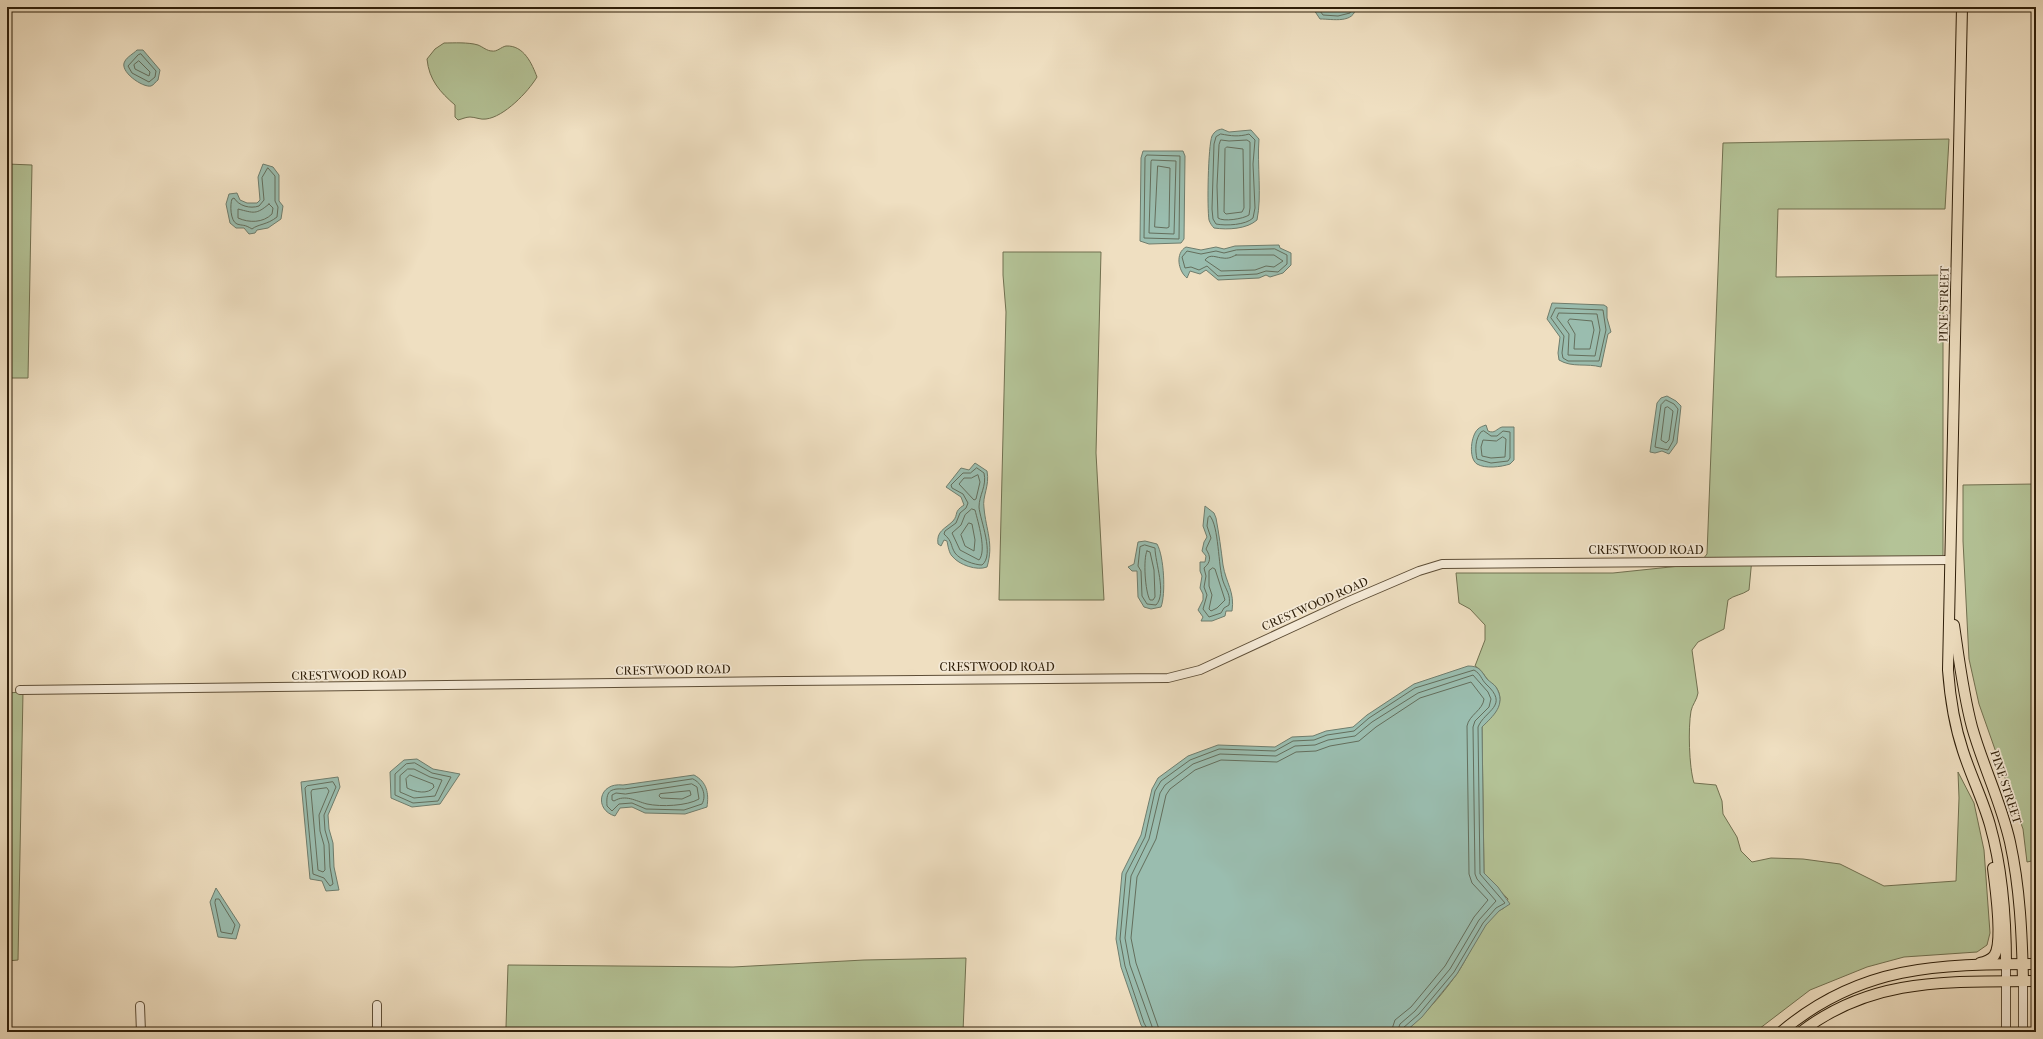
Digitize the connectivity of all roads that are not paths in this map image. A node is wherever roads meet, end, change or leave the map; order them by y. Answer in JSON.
{"nodes":[{"id":1,"x":1962,"y":7,"type":"edge"},
{"id":2,"x":1951,"y":560,"type":"junction"},
{"id":3,"x":1951,"y":601,"type":"junction"},
{"id":4,"x":20,"y":690,"type":"dead end"},
{"id":5,"x":1984,"y":809,"type":"junction"},
{"id":6,"x":2023,"y":964,"type":"junction"},
{"id":7,"x":2036,"y":964,"type":"edge"},
{"id":8,"x":2006,"y":965,"type":"junction"},
{"id":9,"x":1970,"y":966,"type":"junction"},
{"id":10,"x":2006,"y":981,"type":"junction"},
{"id":11,"x":2023,"y":981,"type":"junction"},
{"id":12,"x":2036,"y":981,"type":"edge"},
{"id":13,"x":377,"y":1005,"type":"dead end"},
{"id":14,"x":140,"y":1006,"type":"dead end"},
{"id":15,"x":141,"y":1032,"type":"edge"},
{"id":16,"x":377,"y":1032,"type":"edge"},
{"id":17,"x":1781,"y":1032,"type":"edge"},
{"id":18,"x":1801,"y":1032,"type":"edge"},
{"id":19,"x":2006,"y":1032,"type":"edge"},
{"id":20,"x":2023,"y":1032,"type":"edge"}],
"edges":[{"from":1,"to":2,"type":"main road","name":"PINE STREET"},
{"from":2,"to":3,"type":"main road","name":"PINE STREET"},
{"from":2,"to":4,"type":"street","name":"CRESTWOOD ROAD"},
{"from":3,"to":5,"type":"main road","name":"PINE STREET"},
{"from":3,"to":6,"type":"main road","name":"PINE STREET"},
{"from":5,"to":8,"type":"main road","name":"PINE STREET"},
{"from":5,"to":9,"type":"main road"},
{"from":6,"to":7,"type":"main road"},
{"from":6,"to":8,"type":"main road"},
{"from":6,"to":11,"type":"main road","name":"PINE STREET"},
{"from":8,"to":9,"type":"main road"},
{"from":8,"to":10,"type":"street","name":"PINE STREET"},
{"from":9,"to":17,"type":"main road"},
{"from":10,"to":11,"type":"main road"},
{"from":10,"to":18,"type":"main road"},
{"from":10,"to":19,"type":"street","name":"PINE STREET"},
{"from":11,"to":12,"type":"main road"},
{"from":11,"to":20,"type":"street","name":"PINE STREET"},
{"from":13,"to":16,"type":"street"},
{"from":14,"to":15,"type":"street"}]}
